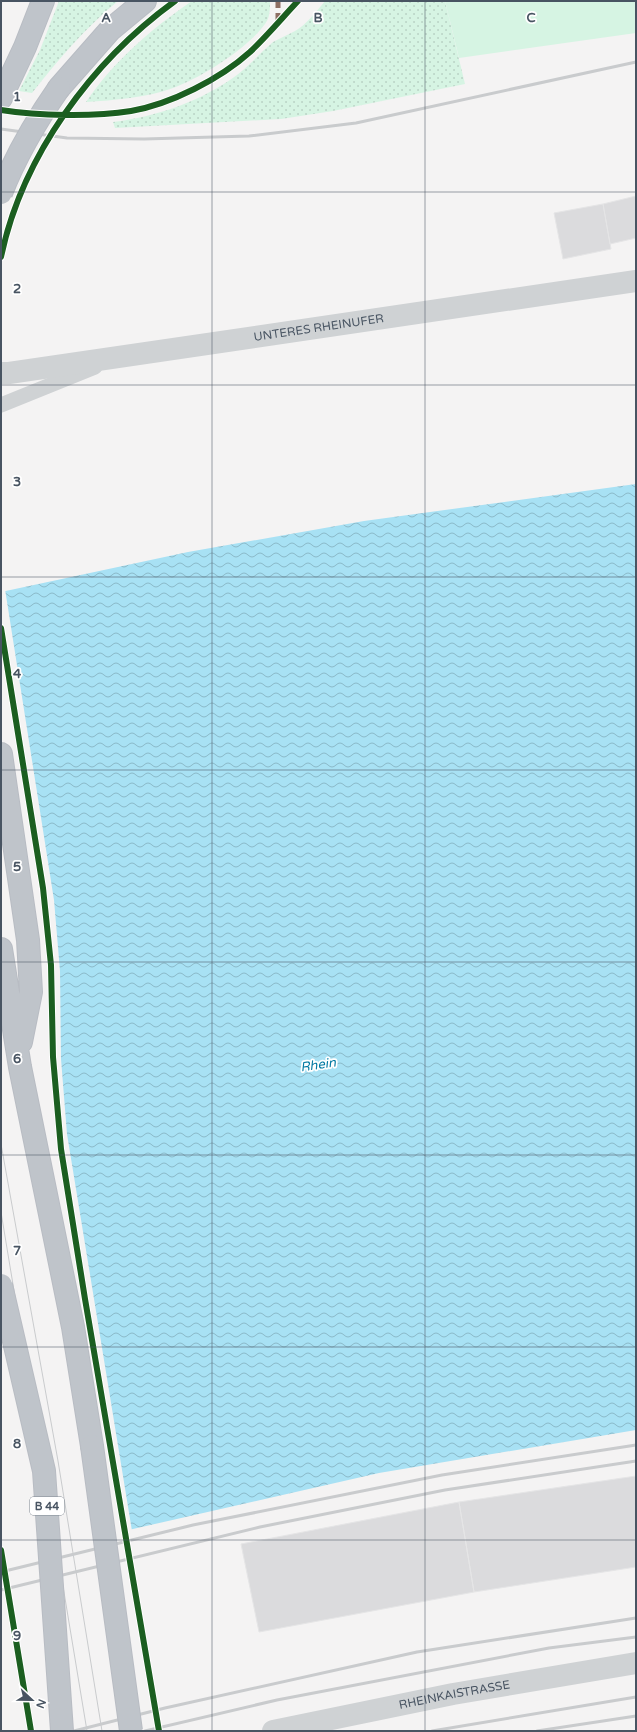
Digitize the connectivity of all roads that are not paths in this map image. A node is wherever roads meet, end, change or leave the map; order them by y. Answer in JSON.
{"nodes":[{"id":1,"x":43,"y":1,"type":"edge"},
{"id":2,"x":146,"y":1,"type":"edge"},
{"id":3,"x":3,"y":94,"type":"edge"},
{"id":4,"x":1,"y":193,"type":"edge"},
{"id":5,"x":636,"y":281,"type":"edge"},
{"id":6,"x":112,"y":359,"type":"junction"},
{"id":7,"x":1,"y":373,"type":"edge"},
{"id":8,"x":1,"y":405,"type":"edge"},
{"id":9,"x":1,"y":754,"type":"edge"},
{"id":10,"x":1,"y":949,"type":"edge"},
{"id":11,"x":19,"y":1062,"type":"junction"},
{"id":12,"x":1,"y":1285,"type":"edge"},
{"id":13,"x":636,"y":1663,"type":"edge"},
{"id":14,"x":62,"y":1731,"type":"edge"},
{"id":15,"x":131,"y":1731,"type":"edge"},
{"id":16,"x":273,"y":1731,"type":"edge"}],
"edges":[{"from":1,"to":3,"type":"highway"},
{"from":2,"to":4,"type":"highway","bridge":true},
{"from":5,"to":6,"type":"street","name":"UNTERES RHEINUFER"},
{"from":6,"to":7,"type":"street","name":"UNTERES RHEINUFER"},
{"from":6,"to":8,"type":"lane"},
{"from":9,"to":11,"type":"highway"},
{"from":10,"to":11,"type":"highway"},
{"from":11,"to":15,"type":"highway","bridge":true},
{"from":12,"to":14,"type":"highway","number":"B 44","bridge":true},
{"from":13,"to":16,"type":"street","name":"RHEINKAISTRASSE"}]}
